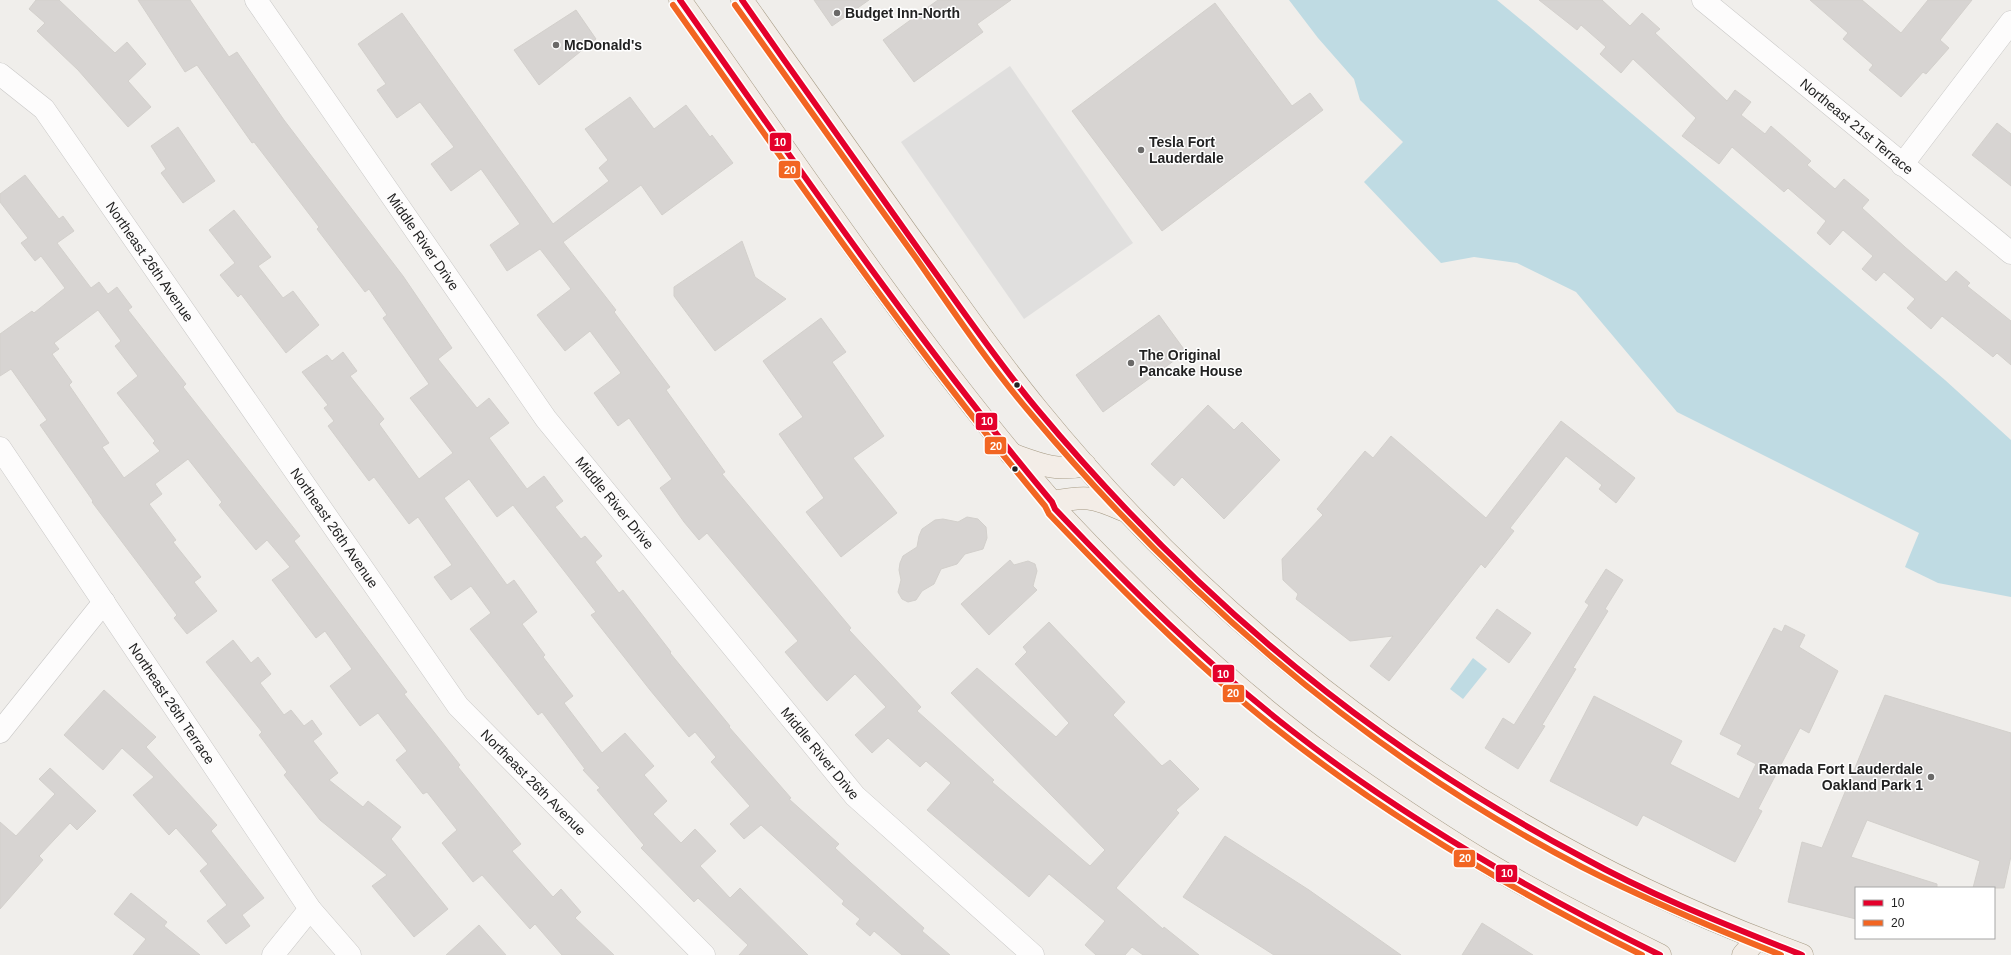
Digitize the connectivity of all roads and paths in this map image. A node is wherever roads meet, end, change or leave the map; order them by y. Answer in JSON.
{"nodes":[{"id":1,"x":256,"y":0,"type":"edge"},
{"id":2,"x":680,"y":0,"type":"edge"},
{"id":3,"x":742,"y":0,"type":"edge"},
{"id":4,"x":1703,"y":0,"type":"edge"},
{"id":5,"x":2011,"y":22,"type":"edge"},
{"id":6,"x":0,"y":74,"type":"edge"},
{"id":7,"x":1902,"y":164,"type":"junction"},
{"id":8,"x":2011,"y":253,"type":"edge"},
{"id":9,"x":0,"y":448,"type":"edge"},
{"id":10,"x":1010,"y":453,"type":"junction"},
{"id":11,"x":1085,"y":465,"type":"junction"},
{"id":12,"x":1052,"y":502,"type":"junction"},
{"id":13,"x":1127,"y":512,"type":"junction"},
{"id":14,"x":104,"y":602,"type":"junction"},
{"id":15,"x":0,"y":732,"type":"edge"},
{"id":16,"x":310,"y":909,"type":"junction"},
{"id":17,"x":1757,"y":939,"type":"junction"},
{"id":18,"x":273,"y":955,"type":"edge"},
{"id":19,"x":350,"y":955,"type":"edge"},
{"id":20,"x":704,"y":955,"type":"edge"},
{"id":21,"x":1033,"y":955,"type":"edge"},
{"id":22,"x":1660,"y":955,"type":"edge"},
{"id":23,"x":1743,"y":955,"type":"edge"},
{"id":24,"x":1802,"y":955,"type":"edge"}],
"edges":[{"from":1,"to":21,"type":"street","name":"Middle River Drive"},
{"from":2,"to":10,"type":"main road"},
{"from":3,"to":11,"type":"main road"},
{"from":4,"to":7,"type":"street","name":"Northeast 21st Terrace"},
{"from":5,"to":7,"type":"street"},
{"from":6,"to":20,"type":"street","name":"Northeast 26th Avenue"},
{"from":7,"to":8,"type":"street","name":"Northeast 21st Terrace"},
{"from":9,"to":14,"type":"street","name":"Northeast 26th Terrace"},
{"from":10,"to":11,"type":"main road"},
{"from":10,"to":12,"type":"main road"},
{"from":11,"to":13,"type":"main road"},
{"from":12,"to":13,"type":"main road"},
{"from":12,"to":22,"type":"main road"},
{"from":13,"to":17,"type":"main road"},
{"from":14,"to":15,"type":"street"},
{"from":14,"to":16,"type":"street","name":"Northeast 26th Terrace"},
{"from":16,"to":18,"type":"street"},
{"from":16,"to":19,"type":"street","name":"Northeast 26th Terrace"},
{"from":17,"to":23,"type":"main road"},
{"from":17,"to":24,"type":"main road"}]}
